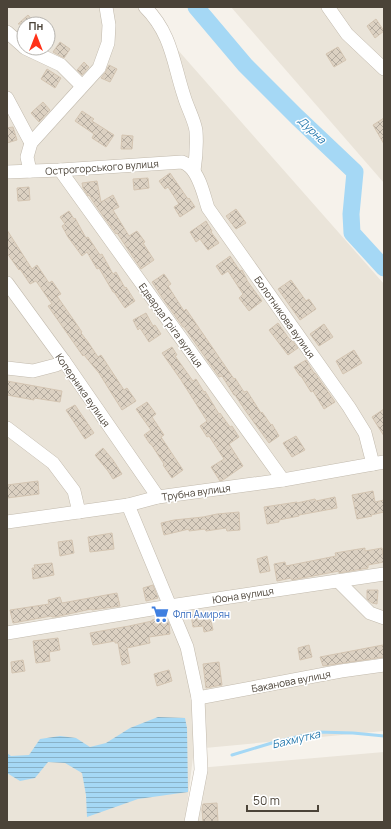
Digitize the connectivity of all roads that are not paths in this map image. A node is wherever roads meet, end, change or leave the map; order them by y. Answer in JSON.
{"nodes":[{"id":1,"x":106,"y":7,"type":"edge"},
{"id":2,"x":145,"y":7,"type":"edge"},
{"id":3,"x":328,"y":7,"type":"edge"},
{"id":4,"x":7,"y":32,"type":"edge"},
{"id":5,"x":16,"y":40,"type":"edge"},
{"id":6,"x":41,"y":56,"type":"edge"},
{"id":7,"x":384,"y":69,"type":"edge"},
{"id":8,"x":82,"y":86,"type":"junction"},
{"id":9,"x":7,"y":98,"type":"edge"},
{"id":10,"x":31,"y":143,"type":"junction"},
{"id":11,"x":60,"y":170,"type":"junction"},
{"id":12,"x":30,"y":171,"type":"junction"},
{"id":13,"x":194,"y":171,"type":"junction"},
{"id":14,"x":7,"y":172,"type":"edge"},
{"id":15,"x":7,"y":283,"type":"edge"},
{"id":16,"x":64,"y":361,"type":"junction"},
{"id":17,"x":7,"y":368,"type":"edge"},
{"id":18,"x":7,"y":428,"type":"edge"},
{"id":19,"x":378,"y":463,"type":"edge"},
{"id":20,"x":283,"y":480,"type":"junction"},
{"id":21,"x":158,"y":497,"type":"junction"},
{"id":22,"x":128,"y":505,"type":"junction"},
{"id":23,"x":78,"y":512,"type":"junction"},
{"id":24,"x":7,"y":522,"type":"edge"},
{"id":25,"x":384,"y":574,"type":"edge"},
{"id":26,"x":338,"y":581,"type":"junction"},
{"id":27,"x":170,"y":606,"type":"junction"},
{"id":28,"x":384,"y":618,"type":"edge"},
{"id":29,"x":7,"y":633,"type":"edge"},
{"id":30,"x":384,"y":665,"type":"edge"},
{"id":31,"x":198,"y":698,"type":"junction"},
{"id":32,"x":192,"y":822,"type":"edge"}],
"edges":[{"from":1,"to":8,"type":"street"},
{"from":2,"to":13,"type":"street"},
{"from":3,"to":7,"type":"street"},
{"from":4,"to":5,"type":"street"},
{"from":6,"to":8,"type":"street"},
{"from":8,"to":10,"type":"street"},
{"from":9,"to":10,"type":"street"},
{"from":10,"to":12,"type":"street"},
{"from":11,"to":12,"type":"street","name":"Острогорського вулиця"},
{"from":11,"to":13,"type":"street","name":"Острогорського вулиця"},
{"from":11,"to":20,"type":"street","name":"Едварда Ґріґа вулиця"},
{"from":12,"to":14,"type":"street","name":"Острогорського вулиця"},
{"from":13,"to":19,"type":"street","name":"Болотникова вулиця"},
{"from":15,"to":16,"type":"street","name":"Коперника вулиця"},
{"from":16,"to":17,"type":"street"},
{"from":16,"to":21,"type":"street","name":"Коперника вулиця"},
{"from":18,"to":23,"type":"street"},
{"from":19,"to":20,"type":"street","name":"Трубна вулиця"},
{"from":20,"to":21,"type":"street","name":"Трубна вулиця"},
{"from":21,"to":22,"type":"street","name":"Трубна вулиця"},
{"from":22,"to":23,"type":"street","name":"Трубна вулиця"},
{"from":22,"to":27,"type":"street"},
{"from":23,"to":24,"type":"street","name":"Трубна вулиця"},
{"from":25,"to":26,"type":"street","name":"Юона вулиця"},
{"from":26,"to":27,"type":"street","name":"Юона вулиця"},
{"from":26,"to":28,"type":"street"},
{"from":27,"to":29,"type":"street","name":"Юона вулиця"},
{"from":27,"to":31,"type":"street"},
{"from":30,"to":31,"type":"street","name":"Баканова вулиця"},
{"from":31,"to":32,"type":"street"}]}
